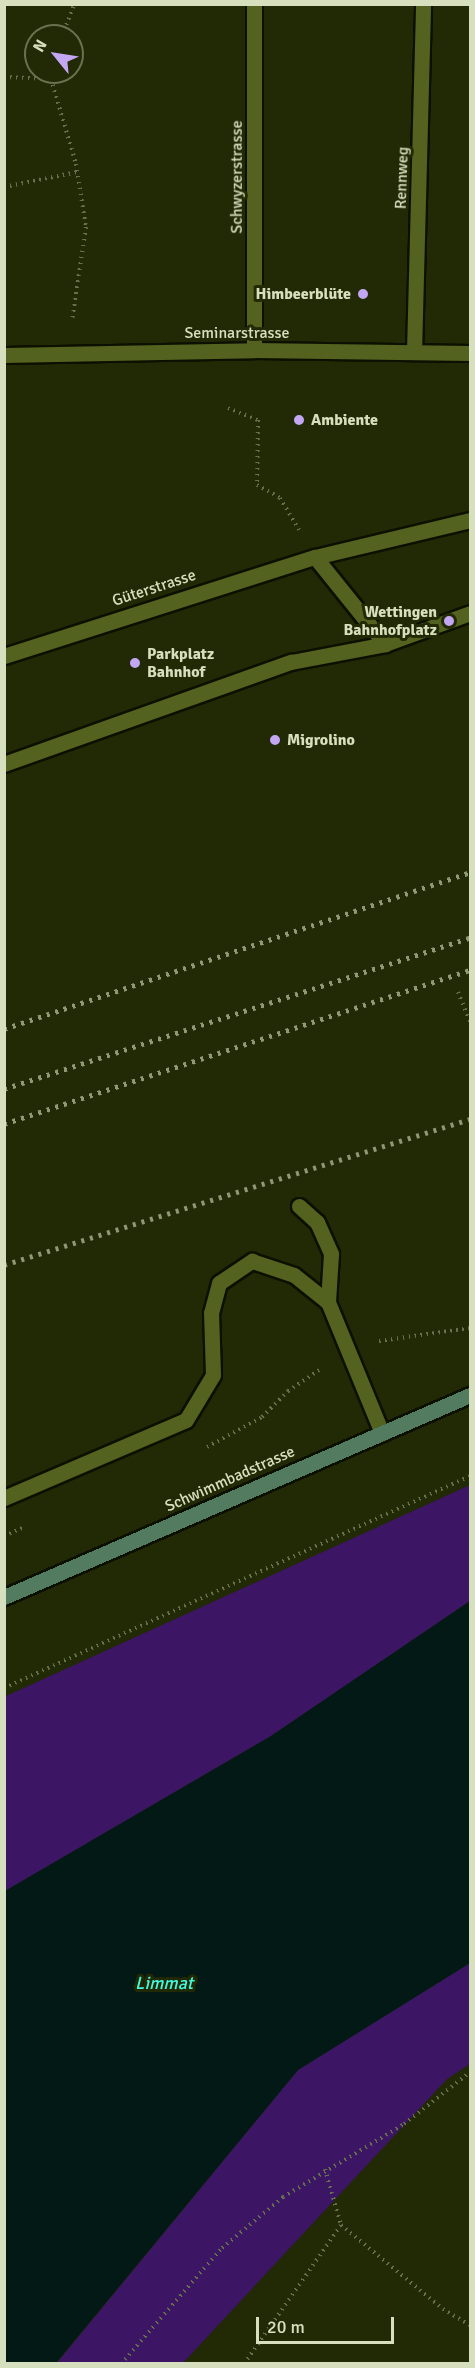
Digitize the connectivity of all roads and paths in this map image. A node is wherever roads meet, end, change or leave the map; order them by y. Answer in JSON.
{"nodes":[{"id":1,"x":74,"y":4,"type":"edge"},
{"id":2,"x":254,"y":4,"type":"edge"},
{"id":3,"x":423,"y":4,"type":"edge"},
{"id":4,"x":66,"y":24,"type":"edge"},
{"id":5,"x":4,"y":77,"type":"edge"},
{"id":6,"x":24,"y":78,"type":"edge"},
{"id":7,"x":52,"y":84,"type":"edge"},
{"id":8,"x":78,"y":172,"type":"junction"},
{"id":9,"x":4,"y":186,"type":"edge"},
{"id":10,"x":72,"y":321,"type":"dead end"},
{"id":11,"x":254,"y":350,"type":"junction"},
{"id":12,"x":414,"y":352,"type":"junction"},
{"id":13,"x":471,"y":353,"type":"edge"},
{"id":14,"x":4,"y":355,"type":"edge"},
{"id":15,"x":228,"y":408,"type":"dead end"},
{"id":16,"x":280,"y":498,"type":"dead end"},
{"id":17,"x":471,"y":520,"type":"edge"},
{"id":18,"x":315,"y":557,"type":"junction"},
{"id":19,"x":471,"y":613,"type":"edge"},
{"id":20,"x":385,"y":644,"type":"junction"},
{"id":21,"x":4,"y":656,"type":"edge"},
{"id":22,"x":4,"y":764,"type":"edge"},
{"id":23,"x":458,"y":992,"type":"dead end"},
{"id":24,"x":469,"y":1010,"type":"edge"},
{"id":25,"x":470,"y":1022,"type":"edge"},
{"id":26,"x":299,"y":1206,"type":"dead end"},
{"id":27,"x":328,"y":1302,"type":"junction"},
{"id":28,"x":471,"y":1328,"type":"edge"},
{"id":29,"x":350,"y":1355,"type":"junction"},
{"id":30,"x":471,"y":1395,"type":"edge"},
{"id":31,"x":382,"y":1432,"type":"junction"},
{"id":32,"x":201,"y":1449,"type":"dead end"},
{"id":33,"x":471,"y":1476,"type":"edge"},
{"id":34,"x":4,"y":1498,"type":"edge"},
{"id":35,"x":26,"y":1526,"type":"dead end"},
{"id":36,"x":4,"y":1536,"type":"edge"},
{"id":37,"x":4,"y":1598,"type":"edge"},
{"id":38,"x":4,"y":1688,"type":"edge"},
{"id":39,"x":471,"y":2072,"type":"edge"},
{"id":40,"x":325,"y":2169,"type":"junction"},
{"id":41,"x":341,"y":2225,"type":"junction"},
{"id":42,"x":471,"y":2325,"type":"edge"},
{"id":43,"x":121,"y":2364,"type":"edge"},
{"id":44,"x":244,"y":2364,"type":"edge"}],
"edges":[{"from":1,"to":4,"type":"path"},
{"from":2,"to":11,"type":"street","name":"Schwyzerstrasse"},
{"from":3,"to":12,"type":"street","name":"Rennweg"},
{"from":5,"to":6,"type":"path"},
{"from":7,"to":8,"type":"path"},
{"from":8,"to":9,"type":"path"},
{"from":8,"to":10,"type":"path"},
{"from":11,"to":12,"type":"street","name":"Seminarstrasse"},
{"from":11,"to":14,"type":"street","name":"Seminarstrasse"},
{"from":12,"to":13,"type":"street","name":"Seminarstrasse"},
{"from":15,"to":16,"type":"path"},
{"from":17,"to":18,"type":"street","name":"Güterstrasse"},
{"from":18,"to":20,"type":"street"},
{"from":18,"to":21,"type":"street","name":"Güterstrasse"},
{"from":19,"to":20,"type":"street"},
{"from":20,"to":22,"type":"street"},
{"from":23,"to":24,"type":"path"},
{"from":24,"to":25,"type":"path"},
{"from":26,"to":27,"type":"street"},
{"from":27,"to":29,"type":"street"},
{"from":27,"to":34,"type":"street"},
{"from":28,"to":29,"type":"path"},
{"from":29,"to":31,"type":"street"},
{"from":29,"to":32,"type":"path"},
{"from":30,"to":31,"type":"main road","name":"Schwimmbadstrasse"},
{"from":31,"to":37,"type":"main road","name":"Schwimmbadstrasse"},
{"from":33,"to":38,"type":"path"},
{"from":35,"to":36,"type":"path"},
{"from":39,"to":40,"type":"path"},
{"from":40,"to":41,"type":"path"},
{"from":40,"to":43,"type":"path"},
{"from":41,"to":42,"type":"path"},
{"from":41,"to":44,"type":"path"}]}
